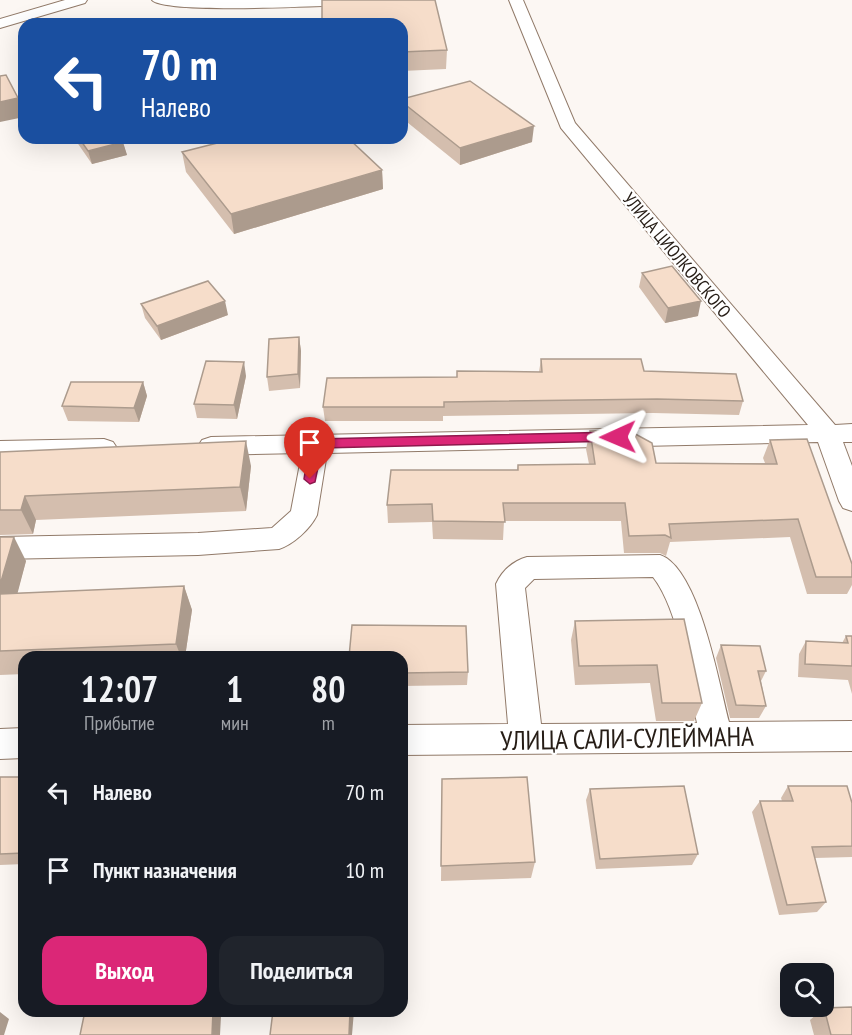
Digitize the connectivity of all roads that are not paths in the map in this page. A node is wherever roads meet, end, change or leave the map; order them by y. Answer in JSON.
{"nodes":[{"id":1,"x":80,"y":0,"type":"edge"},
{"id":2,"x":169,"y":0,"type":"edge"},
{"id":3,"x":369,"y":0,"type":"edge"},
{"id":4,"x":516,"y":0,"type":"edge"},
{"id":5,"x":20,"y":18,"type":"edge"},
{"id":6,"x":18,"y":19,"type":"edge"},
{"id":7,"x":0,"y":24,"type":"edge"},
{"id":8,"x":827,"y":432,"type":"junction"},
{"id":9,"x":852,"y":433,"type":"edge"},
{"id":10,"x":316,"y":443,"type":"junction"},
{"id":11,"x":187,"y":446,"type":"edge"},
{"id":12,"x":129,"y":447,"type":"edge"},
{"id":13,"x":0,"y":450,"type":"edge"},
{"id":14,"x":852,"y":501,"type":"edge"},
{"id":15,"x":0,"y":548,"type":"edge"},
{"id":16,"x":852,"y":736,"type":"edge"},
{"id":17,"x":716,"y":737,"type":"junction"},
{"id":18,"x":526,"y":739,"type":"junction"},
{"id":19,"x":408,"y":740,"type":"edge"},
{"id":20,"x":18,"y":743,"type":"edge"},
{"id":21,"x":0,"y":744,"type":"edge"}],
"edges":[{"from":1,"to":5,"type":"street"},
{"from":2,"to":3,"type":"street"},
{"from":4,"to":8,"type":"street","name":"УЛИЦА ЦИОЛКОВСКОГО"},
{"from":6,"to":7,"type":"street"},
{"from":8,"to":9,"type":"street"},
{"from":8,"to":10,"type":"street"},
{"from":8,"to":14,"type":"street","name":"УЛИЦА ЦИОЛКОВСКОГО"},
{"from":10,"to":11,"type":"street"},
{"from":10,"to":15,"type":"street"},
{"from":12,"to":13,"type":"street"},
{"from":16,"to":17,"type":"street","name":"УЛИЦА САЛИ-СУЛЕЙМАНА"},
{"from":17,"to":18,"type":"street","name":"УЛИЦА САЛИ-СУЛЕЙМАНА"},
{"from":17,"to":18,"type":"street"},
{"from":18,"to":19,"type":"street","name":"УЛИЦА САЛИ-СУЛЕЙМАНА"},
{"from":20,"to":21,"type":"street"}]}
